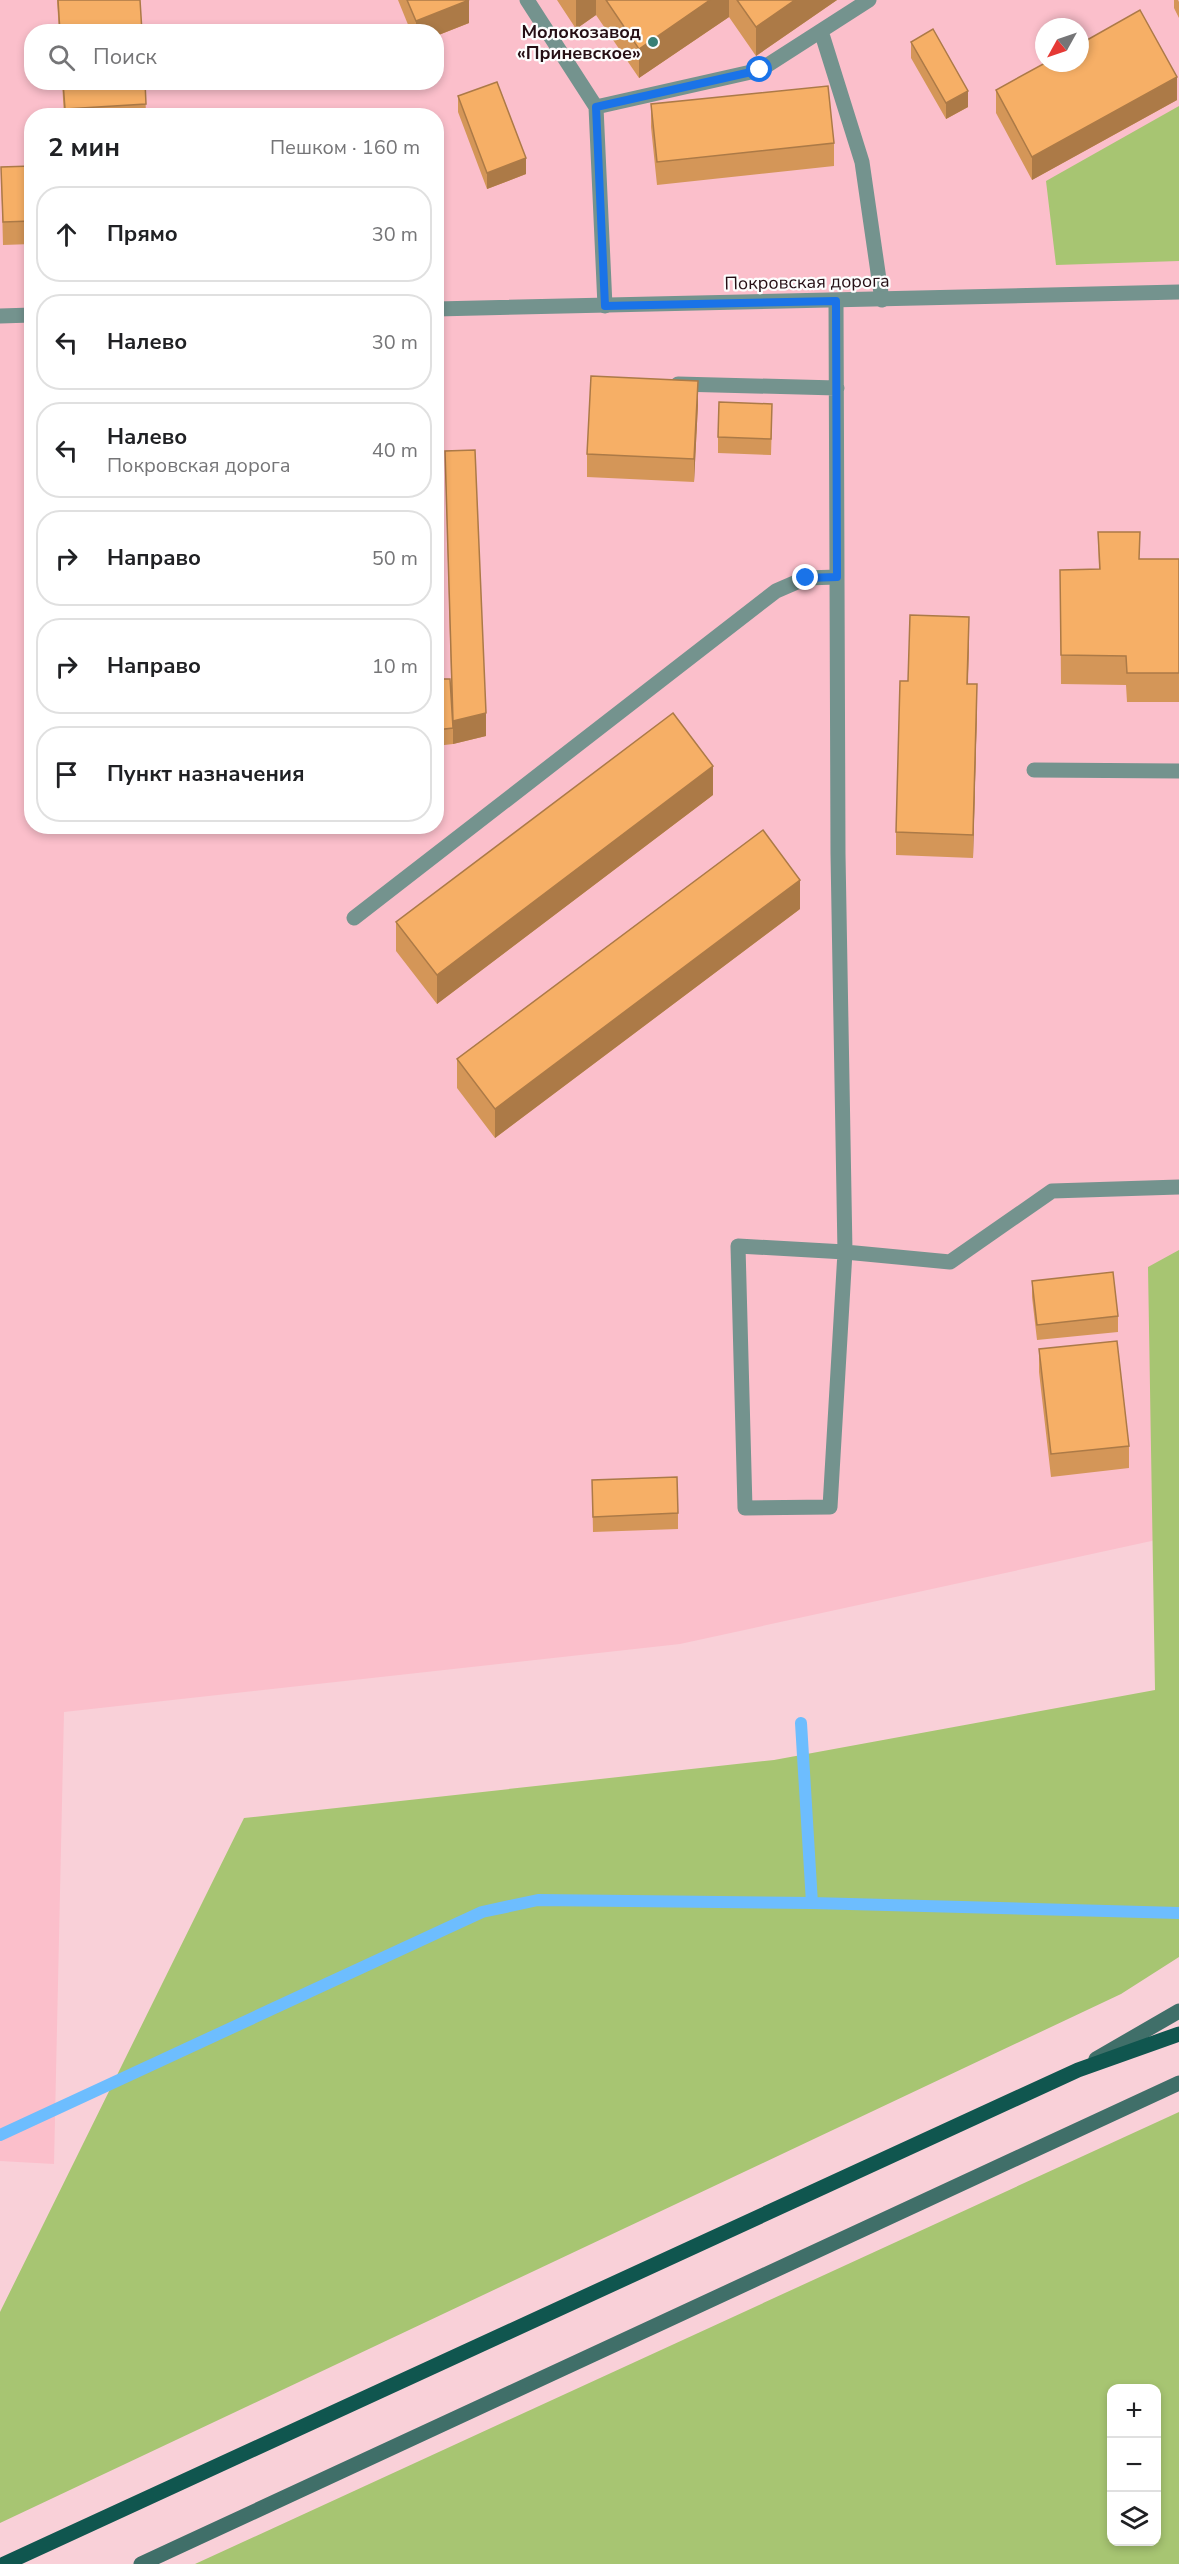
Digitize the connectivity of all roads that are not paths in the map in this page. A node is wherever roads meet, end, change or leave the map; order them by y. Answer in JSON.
{"nodes":[{"id":1,"x":527,"y":0,"type":"edge"},
{"id":2,"x":870,"y":0,"type":"edge"},
{"id":3,"x":820,"y":31,"type":"junction"},
{"id":4,"x":596,"y":107,"type":"junction"},
{"id":5,"x":1179,"y":292,"type":"edge"},
{"id":6,"x":882,"y":300,"type":"junction"},
{"id":7,"x":836,"y":301,"type":"junction"},
{"id":8,"x":605,"y":306,"type":"junction"},
{"id":9,"x":444,"y":309,"type":"edge"},
{"id":10,"x":24,"y":315,"type":"edge"},
{"id":11,"x":0,"y":316,"type":"edge"},
{"id":12,"x":661,"y":384,"type":"edge"},
{"id":13,"x":837,"y":388,"type":"junction"},
{"id":14,"x":837,"y":577,"type":"junction"},
{"id":15,"x":1034,"y":770,"type":"dead end"},
{"id":16,"x":1179,"y":771,"type":"edge"},
{"id":17,"x":354,"y":918,"type":"dead end"},
{"id":18,"x":1179,"y":1187,"type":"edge"},
{"id":19,"x":845,"y":1252,"type":"junction"},
{"id":20,"x":1179,"y":2011,"type":"edge"},
{"id":21,"x":1179,"y":2034,"type":"edge"},
{"id":22,"x":1078,"y":2070,"type":"junction"},
{"id":23,"x":1179,"y":2083,"type":"edge"},
{"id":24,"x":4,"y":2564,"type":"edge"},
{"id":25,"x":141,"y":2564,"type":"edge"}],
"edges":[{"from":1,"to":4,"type":"street"},
{"from":2,"to":3,"type":"street"},
{"from":3,"to":4,"type":"street"},
{"from":3,"to":6,"type":"street"},
{"from":4,"to":8,"type":"street"},
{"from":5,"to":6,"type":"street","name":"Покровская дорога"},
{"from":6,"to":7,"type":"street","name":"Покровская дорога"},
{"from":7,"to":8,"type":"street","name":"Покровская дорога"},
{"from":7,"to":13,"type":"street"},
{"from":8,"to":9,"type":"street","name":"Покровская дорога"},
{"from":10,"to":11,"type":"street"},
{"from":12,"to":13,"type":"street"},
{"from":13,"to":14,"type":"street"},
{"from":14,"to":17,"type":"street"},
{"from":14,"to":19,"type":"street"},
{"from":15,"to":16,"type":"street"},
{"from":18,"to":19,"type":"street"},
{"from":19,"to":19,"type":"street"},
{"from":20,"to":22,"type":"main road"},
{"from":21,"to":22,"type":"main road"},
{"from":22,"to":24,"type":"main road"},
{"from":23,"to":25,"type":"main road"}]}
